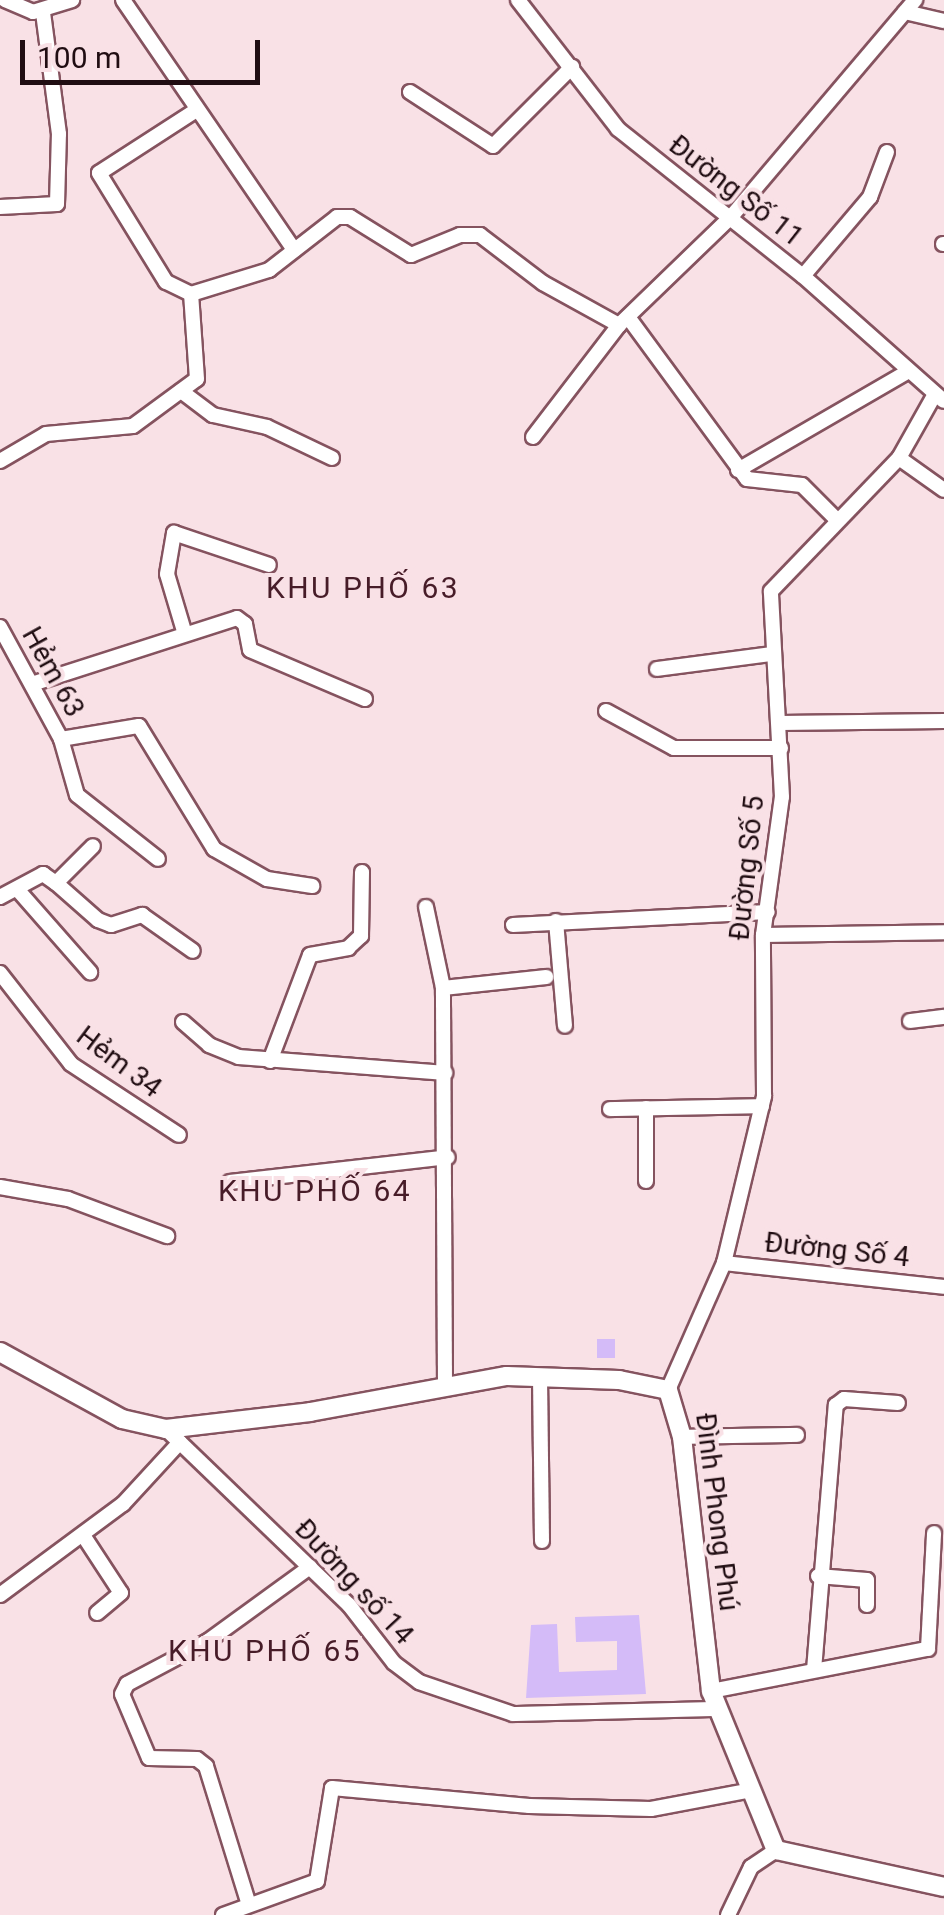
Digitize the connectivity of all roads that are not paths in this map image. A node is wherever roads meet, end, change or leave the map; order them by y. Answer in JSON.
{"nodes":[{"id":1,"x":6,"y":0,"type":"edge"},
{"id":2,"x":72,"y":0,"type":"edge"},
{"id":3,"x":124,"y":0,"type":"edge"},
{"id":4,"x":518,"y":0,"type":"edge"},
{"id":5,"x":910,"y":6,"type":"edge"},
{"id":6,"x":43,"y":12,"type":"junction"},
{"id":7,"x":944,"y":20,"type":"edge"},
{"id":8,"x":572,"y":67,"type":"junction"},
{"id":9,"x":410,"y":92,"type":"dead end"},
{"id":10,"x":195,"y":111,"type":"junction"},
{"id":11,"x":887,"y":152,"type":"dead end"},
{"id":12,"x":0,"y":207,"type":"edge"},
{"id":13,"x":731,"y":217,"type":"junction"},
{"id":14,"x":294,"y":250,"type":"junction"},
{"id":15,"x":803,"y":276,"type":"junction"},
{"id":16,"x":191,"y":294,"type":"junction"},
{"id":17,"x":624,"y":321,"type":"junction"},
{"id":18,"x":907,"y":372,"type":"junction"},
{"id":19,"x":181,"y":391,"type":"junction"},
{"id":20,"x":939,"y":398,"type":"edge"},
{"id":21,"x":533,"y":437,"type":"dead end"},
{"id":22,"x":332,"y":458,"type":"dead end"},
{"id":23,"x":899,"y":458,"type":"junction"},
{"id":24,"x":0,"y":461,"type":"edge"},
{"id":25,"x":738,"y":470,"type":"junction"},
{"id":26,"x":944,"y":490,"type":"edge"},
{"id":27,"x":837,"y":520,"type":"junction"},
{"id":28,"x":269,"y":565,"type":"dead end"},
{"id":29,"x":0,"y":627,"type":"edge"},
{"id":30,"x":184,"y":632,"type":"junction"},
{"id":31,"x":771,"y":654,"type":"junction"},
{"id":32,"x":657,"y":669,"type":"dead end"},
{"id":33,"x":34,"y":682,"type":"junction"},
{"id":34,"x":364,"y":699,"type":"dead end"},
{"id":35,"x":606,"y":711,"type":"dead end"},
{"id":36,"x":944,"y":721,"type":"edge"},
{"id":37,"x":780,"y":723,"type":"junction"},
{"id":38,"x":61,"y":739,"type":"junction"},
{"id":39,"x":781,"y":748,"type":"junction"},
{"id":40,"x":93,"y":846,"type":"dead end"},
{"id":41,"x":158,"y":859,"type":"dead end"},
{"id":42,"x":362,"y":872,"type":"dead end"},
{"id":43,"x":56,"y":882,"type":"junction"},
{"id":44,"x":312,"y":886,"type":"dead end"},
{"id":45,"x":17,"y":888,"type":"junction"},
{"id":46,"x":0,"y":898,"type":"edge"},
{"id":47,"x":426,"y":907,"type":"dead end"},
{"id":48,"x":768,"y":912,"type":"junction"},
{"id":49,"x":556,"y":921,"type":"junction"},
{"id":50,"x":513,"y":925,"type":"dead end"},
{"id":51,"x":944,"y":932,"type":"edge"},
{"id":52,"x":764,"y":935,"type":"junction"},
{"id":53,"x":193,"y":951,"type":"dead end"},
{"id":54,"x":90,"y":972,"type":"dead end"},
{"id":55,"x":0,"y":973,"type":"edge"},
{"id":56,"x":546,"y":977,"type":"dead end"},
{"id":57,"x":442,"y":988,"type":"junction"},
{"id":58,"x":944,"y":1017,"type":"edge"},
{"id":59,"x":910,"y":1021,"type":"dead end"},
{"id":60,"x":183,"y":1022,"type":"dead end"},
{"id":61,"x":565,"y":1026,"type":"dead end"},
{"id":62,"x":270,"y":1061,"type":"junction"},
{"id":63,"x":445,"y":1073,"type":"junction"},
{"id":64,"x":762,"y":1106,"type":"junction"},
{"id":65,"x":646,"y":1108,"type":"junction"},
{"id":66,"x":610,"y":1109,"type":"dead end"},
{"id":67,"x":179,"y":1135,"type":"dead end"},
{"id":68,"x":448,"y":1158,"type":"junction"},
{"id":69,"x":646,"y":1181,"type":"dead end"},
{"id":70,"x":230,"y":1182,"type":"dead end"},
{"id":71,"x":0,"y":1187,"type":"edge"},
{"id":72,"x":167,"y":1236,"type":"dead end"},
{"id":73,"x":724,"y":1263,"type":"junction"},
{"id":74,"x":944,"y":1287,"type":"edge"},
{"id":75,"x":0,"y":1352,"type":"edge"},
{"id":76,"x":540,"y":1377,"type":"junction"},
{"id":77,"x":445,"y":1383,"type":"junction"},
{"id":78,"x":668,"y":1390,"type":"junction"},
{"id":79,"x":898,"y":1403,"type":"dead end"},
{"id":80,"x":166,"y":1429,"type":"junction"},
{"id":81,"x":798,"y":1435,"type":"dead end"},
{"id":82,"x":682,"y":1437,"type":"junction"},
{"id":83,"x":180,"y":1442,"type":"junction"},
{"id":84,"x":934,"y":1533,"type":"dead end"},
{"id":85,"x":83,"y":1535,"type":"junction"},
{"id":86,"x":542,"y":1541,"type":"dead end"},
{"id":87,"x":310,"y":1568,"type":"junction"},
{"id":88,"x":818,"y":1576,"type":"junction"},
{"id":89,"x":0,"y":1594,"type":"edge"},
{"id":90,"x":867,"y":1604,"type":"dead end"},
{"id":91,"x":98,"y":1613,"type":"dead end"},
{"id":92,"x":814,"y":1670,"type":"junction"},
{"id":93,"x":714,"y":1700,"type":"junction"},
{"id":94,"x":747,"y":1791,"type":"junction"},
{"id":95,"x":776,"y":1850,"type":"junction"},
{"id":96,"x":944,"y":1887,"type":"edge"},
{"id":97,"x":249,"y":1905,"type":"junction"},
{"id":98,"x":224,"y":1915,"type":"edge"},
{"id":99,"x":728,"y":1915,"type":"edge"}],
"edges":[{"from":1,"to":6,"type":"street"},
{"from":2,"to":6,"type":"street"},
{"from":3,"to":10,"type":"street"},
{"from":4,"to":8,"type":"street","name":"Đường Số 11"},
{"from":5,"to":7,"type":"street"},
{"from":5,"to":13,"type":"street"},
{"from":6,"to":12,"type":"street"},
{"from":8,"to":9,"type":"street"},
{"from":8,"to":13,"type":"street","name":"Đường Số 11"},
{"from":10,"to":14,"type":"street"},
{"from":10,"to":16,"type":"street"},
{"from":11,"to":15,"type":"street"},
{"from":13,"to":15,"type":"street","name":"Đường Số 11"},
{"from":13,"to":17,"type":"street"},
{"from":14,"to":16,"type":"street"},
{"from":14,"to":17,"type":"street"},
{"from":15,"to":18,"type":"street","name":"Đường Số 11"},
{"from":16,"to":19,"type":"street"},
{"from":17,"to":21,"type":"street"},
{"from":17,"to":25,"type":"street"},
{"from":18,"to":20,"type":"street","name":"Đường Số 11"},
{"from":18,"to":25,"type":"street"},
{"from":19,"to":22,"type":"street"},
{"from":19,"to":24,"type":"street"},
{"from":20,"to":23,"type":"street","name":"Đường Số 5"},
{"from":23,"to":26,"type":"street"},
{"from":23,"to":27,"type":"street","name":"Đường Số 5"},
{"from":25,"to":27,"type":"street"},
{"from":27,"to":31,"type":"street","name":"Đường Số 5"},
{"from":28,"to":30,"type":"street"},
{"from":29,"to":33,"type":"street","name":"Hẻm 63"},
{"from":30,"to":33,"type":"street"},
{"from":30,"to":34,"type":"street"},
{"from":31,"to":32,"type":"street"},
{"from":31,"to":37,"type":"street","name":"Đường Số 5"},
{"from":33,"to":38,"type":"street","name":"Hẻm 63"},
{"from":35,"to":39,"type":"street"},
{"from":36,"to":37,"type":"street"},
{"from":37,"to":39,"type":"street","name":"Đường Số 5"},
{"from":38,"to":41,"type":"street"},
{"from":38,"to":44,"type":"street","name":"Hẻm 63"},
{"from":39,"to":48,"type":"street","name":"Đường Số 5"},
{"from":40,"to":43,"type":"street"},
{"from":42,"to":62,"type":"street"},
{"from":43,"to":45,"type":"street"},
{"from":43,"to":53,"type":"street"},
{"from":45,"to":46,"type":"street"},
{"from":45,"to":54,"type":"street"},
{"from":47,"to":57,"type":"street"},
{"from":48,"to":49,"type":"street"},
{"from":48,"to":52,"type":"street","name":"Đường Số 5"},
{"from":49,"to":50,"type":"street"},
{"from":49,"to":61,"type":"street"},
{"from":51,"to":52,"type":"street"},
{"from":52,"to":64,"type":"street","name":"Đường Số 5"},
{"from":55,"to":67,"type":"street","name":"Hẻm 34"},
{"from":56,"to":57,"type":"street"},
{"from":57,"to":63,"type":"street"},
{"from":58,"to":59,"type":"street"},
{"from":60,"to":62,"type":"street"},
{"from":62,"to":63,"type":"street"},
{"from":63,"to":68,"type":"street"},
{"from":64,"to":65,"type":"street"},
{"from":64,"to":73,"type":"street","name":"Đường Số 5"},
{"from":65,"to":66,"type":"street"},
{"from":65,"to":69,"type":"street"},
{"from":68,"to":70,"type":"street"},
{"from":68,"to":77,"type":"street"},
{"from":71,"to":72,"type":"street"},
{"from":73,"to":74,"type":"street","name":"Đường Số 4"},
{"from":73,"to":78,"type":"street","name":"Đường Số 5"},
{"from":75,"to":80,"type":"street","name":"Đình Phong Phú"},
{"from":76,"to":77,"type":"street","name":"Đình Phong Phú"},
{"from":76,"to":78,"type":"street","name":"Đình Phong Phú"},
{"from":76,"to":86,"type":"street"},
{"from":77,"to":80,"type":"street","name":"Đình Phong Phú"},
{"from":78,"to":82,"type":"street","name":"Đình Phong Phú"},
{"from":79,"to":88,"type":"street"},
{"from":80,"to":83,"type":"street","name":"Đường số 14"},
{"from":81,"to":82,"type":"street"},
{"from":82,"to":93,"type":"street","name":"Đình Phong Phú"},
{"from":83,"to":85,"type":"street"},
{"from":83,"to":87,"type":"street","name":"Đường số 14"},
{"from":84,"to":92,"type":"street","name":"Đường số 14"},
{"from":85,"to":89,"type":"street"},
{"from":85,"to":91,"type":"street"},
{"from":87,"to":93,"type":"street","name":"Đường số 14"},
{"from":87,"to":97,"type":"street"},
{"from":88,"to":90,"type":"street"},
{"from":88,"to":92,"type":"street"},
{"from":92,"to":93,"type":"street","name":"Đường số 14"},
{"from":93,"to":94,"type":"street","name":"Đình Phong Phú"},
{"from":94,"to":95,"type":"street","name":"Đình Phong Phú"},
{"from":94,"to":97,"type":"street"},
{"from":95,"to":96,"type":"street"},
{"from":95,"to":99,"type":"street"},
{"from":97,"to":98,"type":"street"}]}
